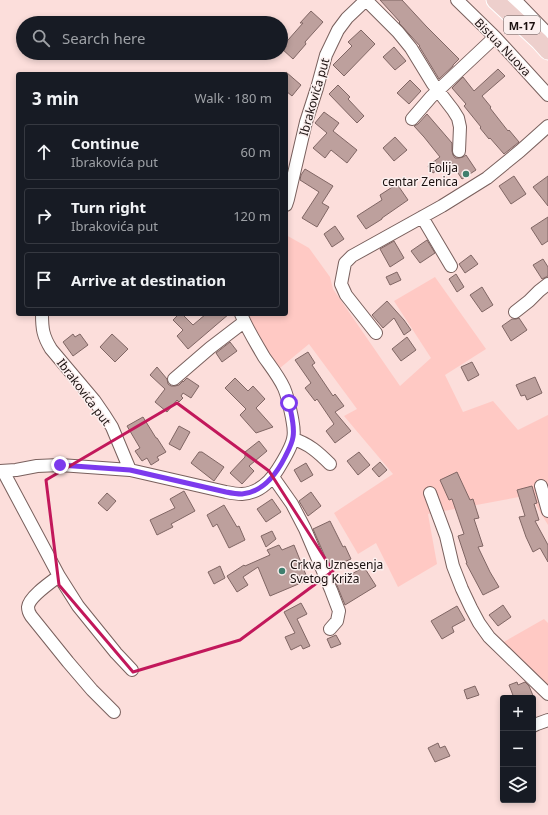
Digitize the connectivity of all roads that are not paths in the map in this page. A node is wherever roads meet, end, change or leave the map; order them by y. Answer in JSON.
{"nodes":[{"id":1,"x":366,"y":0,"type":"edge"},
{"id":2,"x":457,"y":0,"type":"edge"},
{"id":3,"x":495,"y":0,"type":"edge"},
{"id":4,"x":515,"y":0,"type":"edge"},
{"id":5,"x":548,"y":34,"type":"edge"},
{"id":6,"x":495,"y":37,"type":"junction"},
{"id":7,"x":548,"y":51,"type":"edge"},
{"id":8,"x":437,"y":91,"type":"junction"},
{"id":9,"x":548,"y":95,"type":"edge"},
{"id":10,"x":412,"y":119,"type":"dead end"},
{"id":11,"x":548,"y":126,"type":"edge"},
{"id":12,"x":459,"y":151,"type":"dead end"},
{"id":13,"x":288,"y":199,"type":"edge"},
{"id":14,"x":422,"y":218,"type":"junction"},
{"id":15,"x":451,"y":266,"type":"dead end"},
{"id":16,"x":548,"y":284,"type":"edge"},
{"id":17,"x":515,"y":312,"type":"dead end"},
{"id":18,"x":42,"y":316,"type":"edge"},
{"id":19,"x":242,"y":318,"type":"edge"},
{"id":20,"x":376,"y":333,"type":"dead end"},
{"id":21,"x":174,"y":379,"type":"dead end"},
{"id":22,"x":293,"y":438,"type":"junction"},
{"id":23,"x":330,"y":464,"type":"dead end"},
{"id":24,"x":130,"y":470,"type":"junction"},
{"id":25,"x":1,"y":471,"type":"edge"},
{"id":26,"x":273,"y":477,"type":"junction"},
{"id":27,"x":541,"y":486,"type":"dead end"},
{"id":28,"x":430,"y":493,"type":"dead end"},
{"id":29,"x":548,"y":510,"type":"edge"},
{"id":30,"x":59,"y":576,"type":"junction"},
{"id":31,"x":330,"y":629,"type":"dead end"},
{"id":32,"x":132,"y":670,"type":"dead end"},
{"id":33,"x":548,"y":694,"type":"edge"},
{"id":34,"x":114,"y":712,"type":"dead end"},
{"id":35,"x":548,"y":720,"type":"edge"},
{"id":36,"x":536,"y":724,"type":"edge"}],
"edges":[{"from":1,"to":8,"type":"street"},
{"from":1,"to":13,"type":"street","name":"Ibrakovića put"},
{"from":2,"to":6,"type":"street","name":"Bistua Nuova"},
{"from":3,"to":7,"type":"highway","number":"M-17"},
{"from":4,"to":5,"type":"street"},
{"from":6,"to":8,"type":"street"},
{"from":6,"to":9,"type":"street","name":"Bistua Nuova"},
{"from":8,"to":10,"type":"street"},
{"from":8,"to":12,"type":"street"},
{"from":11,"to":14,"type":"street"},
{"from":14,"to":15,"type":"street"},
{"from":14,"to":20,"type":"street"},
{"from":16,"to":17,"type":"street"},
{"from":18,"to":24,"type":"street","name":"Ibrakovića put"},
{"from":19,"to":21,"type":"street"},
{"from":19,"to":22,"type":"street"},
{"from":22,"to":23,"type":"street"},
{"from":22,"to":26,"type":"street"},
{"from":24,"to":25,"type":"street"},
{"from":24,"to":26,"type":"street"},
{"from":25,"to":30,"type":"street"},
{"from":26,"to":31,"type":"street"},
{"from":27,"to":29,"type":"street"},
{"from":28,"to":33,"type":"street"},
{"from":30,"to":32,"type":"street"},
{"from":30,"to":34,"type":"street"},
{"from":35,"to":36,"type":"street"}]}
